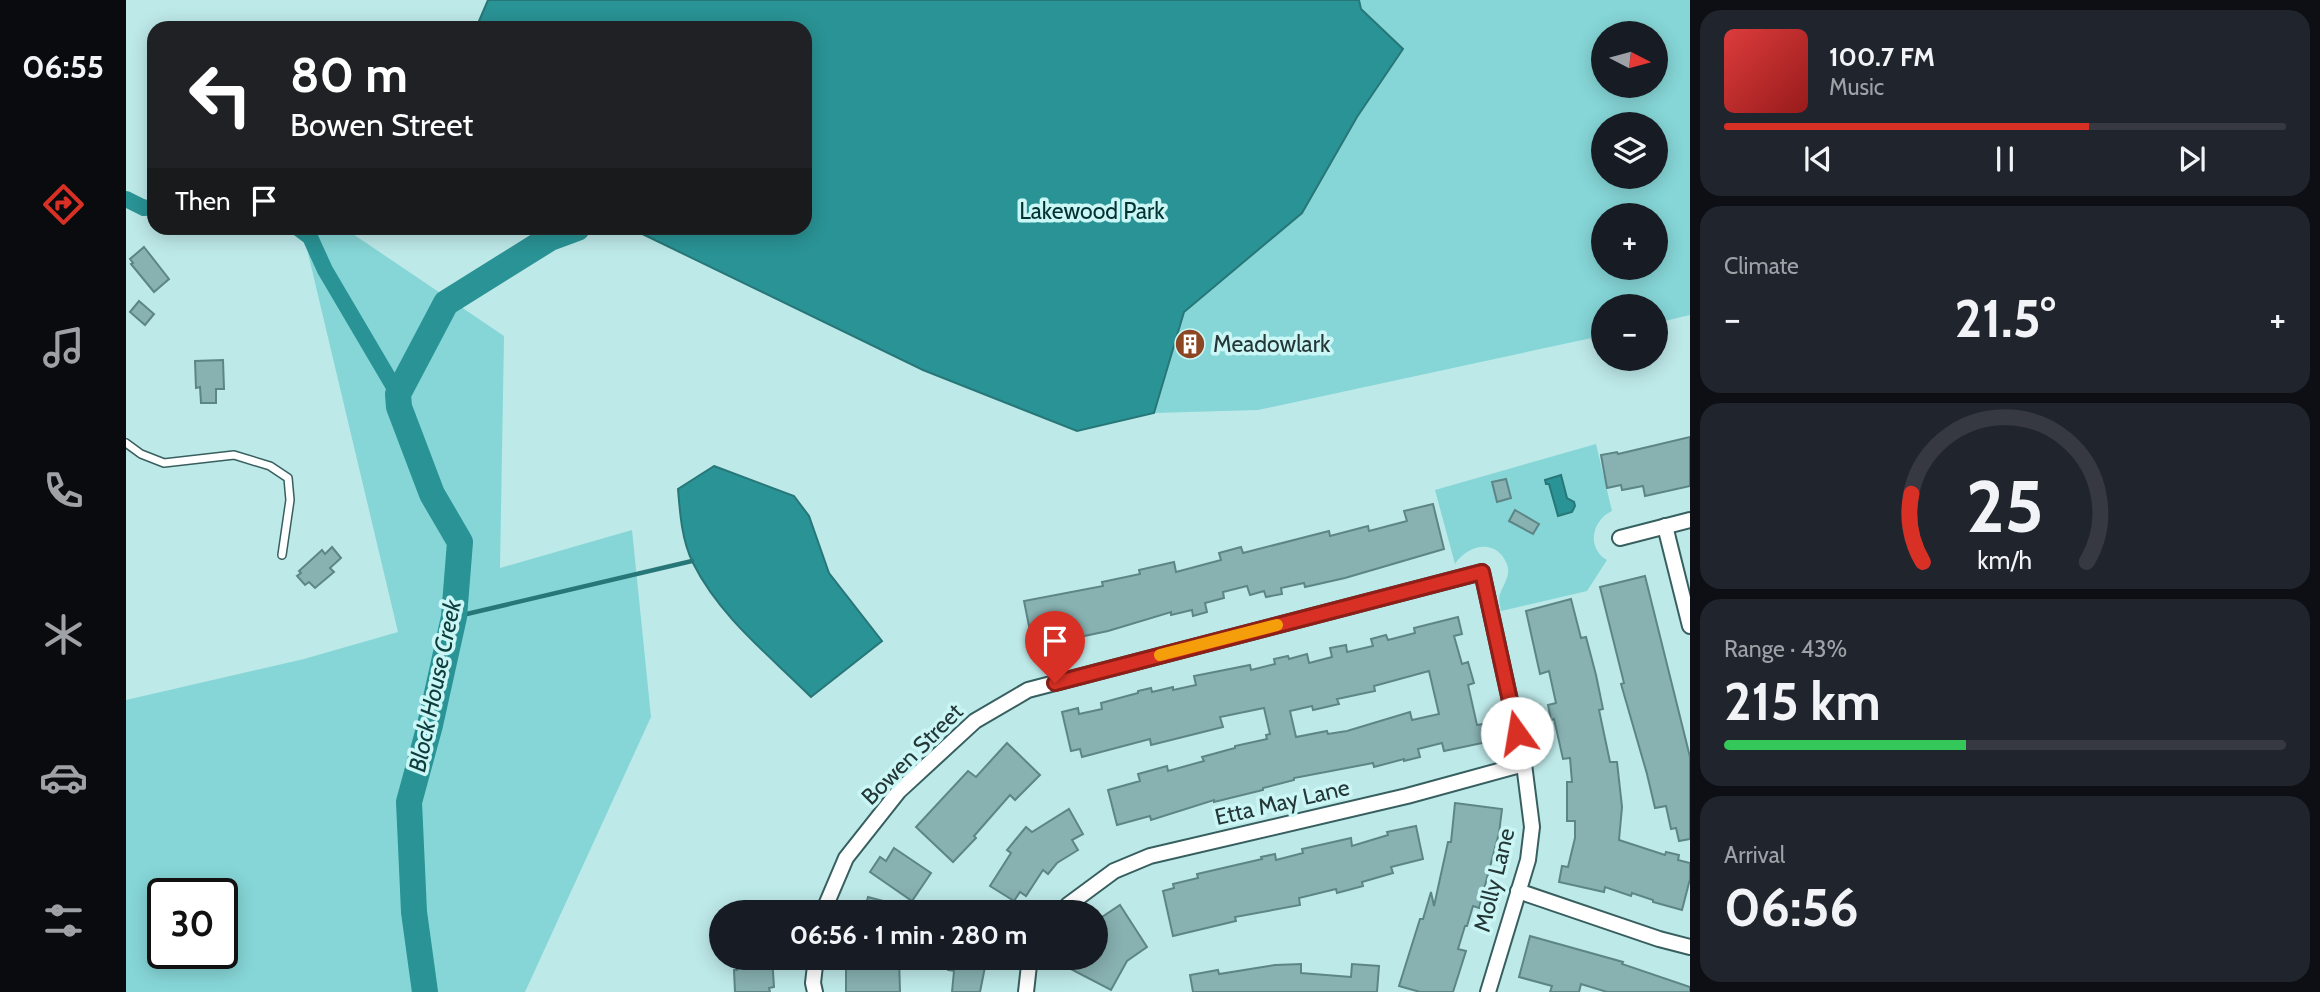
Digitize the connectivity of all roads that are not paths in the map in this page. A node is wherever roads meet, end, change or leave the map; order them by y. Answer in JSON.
{"nodes":[{"id":1,"x":126,"y":443,"type":"edge"},
{"id":2,"x":1690,"y":520,"type":"edge"},
{"id":3,"x":1665,"y":526,"type":"junction"},
{"id":4,"x":1620,"y":538,"type":"dead end"},
{"id":5,"x":282,"y":555,"type":"dead end"},
{"id":6,"x":1482,"y":572,"type":"joint"},
{"id":7,"x":1690,"y":626,"type":"edge"},
{"id":8,"x":1524,"y":764,"type":"junction"},
{"id":9,"x":1518,"y":891,"type":"junction"},
{"id":10,"x":828,"y":900,"type":"edge"},
{"id":11,"x":1075,"y":900,"type":"edge"},
{"id":12,"x":1690,"y":947,"type":"edge"},
{"id":13,"x":814,"y":970,"type":"edge"},
{"id":14,"x":1028,"y":970,"type":"edge"},
{"id":15,"x":815,"y":992,"type":"edge"},
{"id":16,"x":1026,"y":992,"type":"edge"},
{"id":17,"x":1488,"y":992,"type":"edge"}],
"edges":[{"from":1,"to":5,"type":"lane"},
{"from":2,"to":3,"type":"street"},
{"from":3,"to":4,"type":"street"},
{"from":3,"to":7,"type":"street"},
{"from":6,"to":8,"type":"street","name":"Molly Lane"},
{"from":6,"to":10,"type":"street","name":"Bowen Street"},
{"from":8,"to":9,"type":"street","name":"Molly Lane"},
{"from":8,"to":11,"type":"street","name":"Etta May Lane"},
{"from":9,"to":12,"type":"street"},
{"from":9,"to":17,"type":"street","name":"Molly Lane"},
{"from":13,"to":15,"type":"street"},
{"from":14,"to":16,"type":"street"}]}
